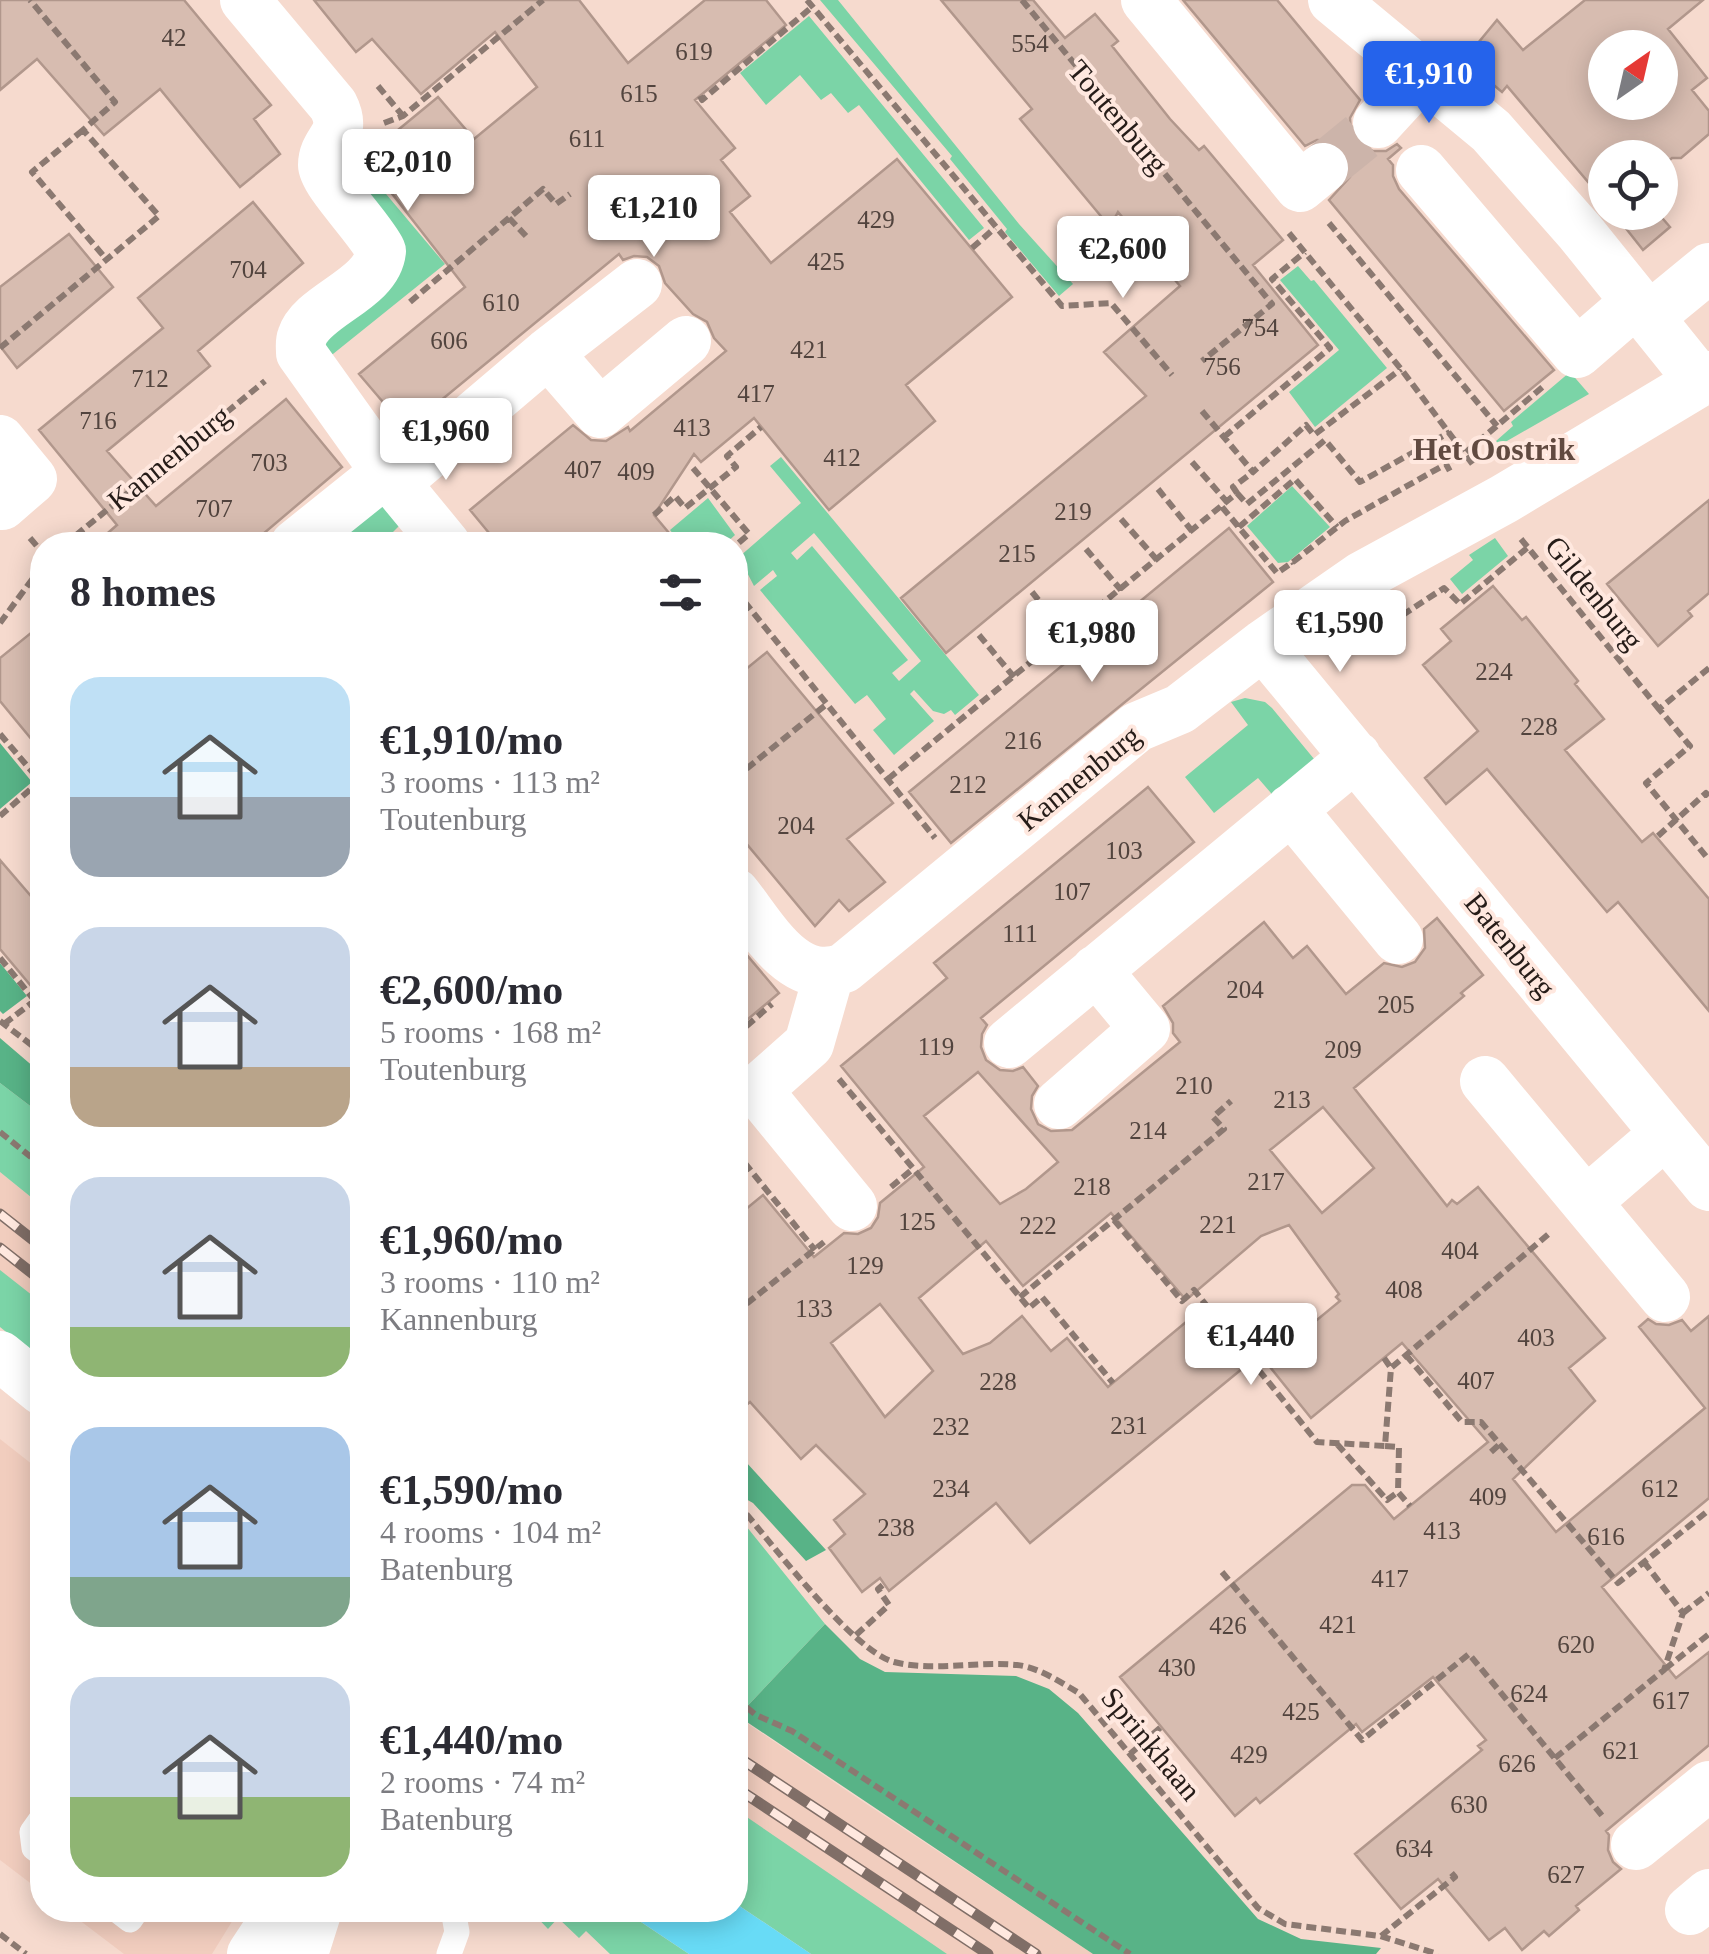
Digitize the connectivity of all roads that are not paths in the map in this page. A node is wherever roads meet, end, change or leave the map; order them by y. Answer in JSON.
{"nodes":[{"id":1,"x":245,"y":0,"type":"edge"},
{"id":2,"x":1146,"y":0,"type":"edge"},
{"id":3,"x":1363,"y":9,"type":"edge"},
{"id":4,"x":1422,"y":74,"type":"junction"},
{"id":5,"x":1378,"y":123,"type":"tunnel mouth"},
{"id":6,"x":1421,"y":170,"type":"dead end"},
{"id":7,"x":1312,"y":177,"type":"road end"},
{"id":8,"x":1709,"y":268,"type":"edge"},
{"id":9,"x":637,"y":284,"type":"dead end"},
{"id":10,"x":1641,"y":310,"type":"junction"},
{"id":11,"x":686,"y":342,"type":"dead end"},
{"id":12,"x":548,"y":353,"type":"junction"},
{"id":13,"x":1705,"y":378,"type":"edge"},
{"id":14,"x":0,"y":440,"type":"edge"},
{"id":15,"x":391,"y":478,"type":"junction"},
{"id":16,"x":0,"y":502,"type":"edge"},
{"id":17,"x":314,"y":532,"type":"edge"},
{"id":18,"x":435,"y":532,"type":"edge"},
{"id":19,"x":1262,"y":645,"type":"junction"},
{"id":20,"x":1356,"y":756,"type":"junction"},
{"id":21,"x":1291,"y":809,"type":"junction"},
{"id":22,"x":748,"y":909,"type":"edge"},
{"id":23,"x":1398,"y":938,"type":"dead end"},
{"id":24,"x":1096,"y":970,"type":"junction"},
{"id":25,"x":830,"y":974,"type":"junction"},
{"id":26,"x":1009,"y":1043,"type":"dead end"},
{"id":27,"x":1485,"y":1081,"type":"dead end"},
{"id":28,"x":1058,"y":1104,"type":"dead end"},
{"id":29,"x":1664,"y":1134,"type":"junction"},
{"id":30,"x":1709,"y":1186,"type":"edge"},
{"id":31,"x":1586,"y":1202,"type":"junction"},
{"id":32,"x":852,"y":1206,"type":"road end"},
{"id":33,"x":1665,"y":1297,"type":"dead end"},
{"id":34,"x":0,"y":1356,"type":"edge"},
{"id":35,"x":30,"y":1380,"type":"edge"},
{"id":36,"x":1709,"y":1786,"type":"edge"},
{"id":37,"x":1636,"y":1844,"type":"dead end"},
{"id":38,"x":273,"y":1922,"type":"edge"},
{"id":39,"x":313,"y":1922,"type":"edge"},
{"id":40,"x":455,"y":1922,"type":"edge"},
{"id":41,"x":252,"y":1954,"type":"edge"},
{"id":42,"x":303,"y":1954,"type":"edge"},
{"id":43,"x":449,"y":1954,"type":"edge"}],
"edges":[{"from":1,"to":15,"type":"street"},
{"from":2,"to":7,"type":"street"},
{"from":3,"to":4,"type":"street"},
{"from":4,"to":5,"type":"street"},
{"from":4,"to":10,"type":"street"},
{"from":6,"to":10,"type":"street"},
{"from":8,"to":10,"type":"street"},
{"from":9,"to":12,"type":"street"},
{"from":10,"to":13,"type":"street"},
{"from":11,"to":12,"type":"street"},
{"from":12,"to":15,"type":"street"},
{"from":13,"to":19,"type":"street","name":"Kannenburg"},
{"from":14,"to":16,"type":"street"},
{"from":15,"to":17,"type":"street"},
{"from":15,"to":18,"type":"street"},
{"from":19,"to":20,"type":"street","name":"Batenburg"},
{"from":19,"to":25,"type":"street","name":"Kannenburg"},
{"from":20,"to":21,"type":"street"},
{"from":20,"to":29,"type":"street","name":"Batenburg"},
{"from":21,"to":23,"type":"street"},
{"from":21,"to":24,"type":"street"},
{"from":22,"to":25,"type":"street"},
{"from":24,"to":26,"type":"street"},
{"from":24,"to":28,"type":"street"},
{"from":25,"to":32,"type":"street"},
{"from":27,"to":31,"type":"street"},
{"from":29,"to":30,"type":"street","name":"Batenburg"},
{"from":29,"to":31,"type":"street"},
{"from":31,"to":33,"type":"street"},
{"from":34,"to":35,"type":"street"},
{"from":36,"to":37,"type":"street"},
{"from":38,"to":41,"type":"street"},
{"from":39,"to":42,"type":"street"},
{"from":40,"to":43,"type":"lane"}]}
